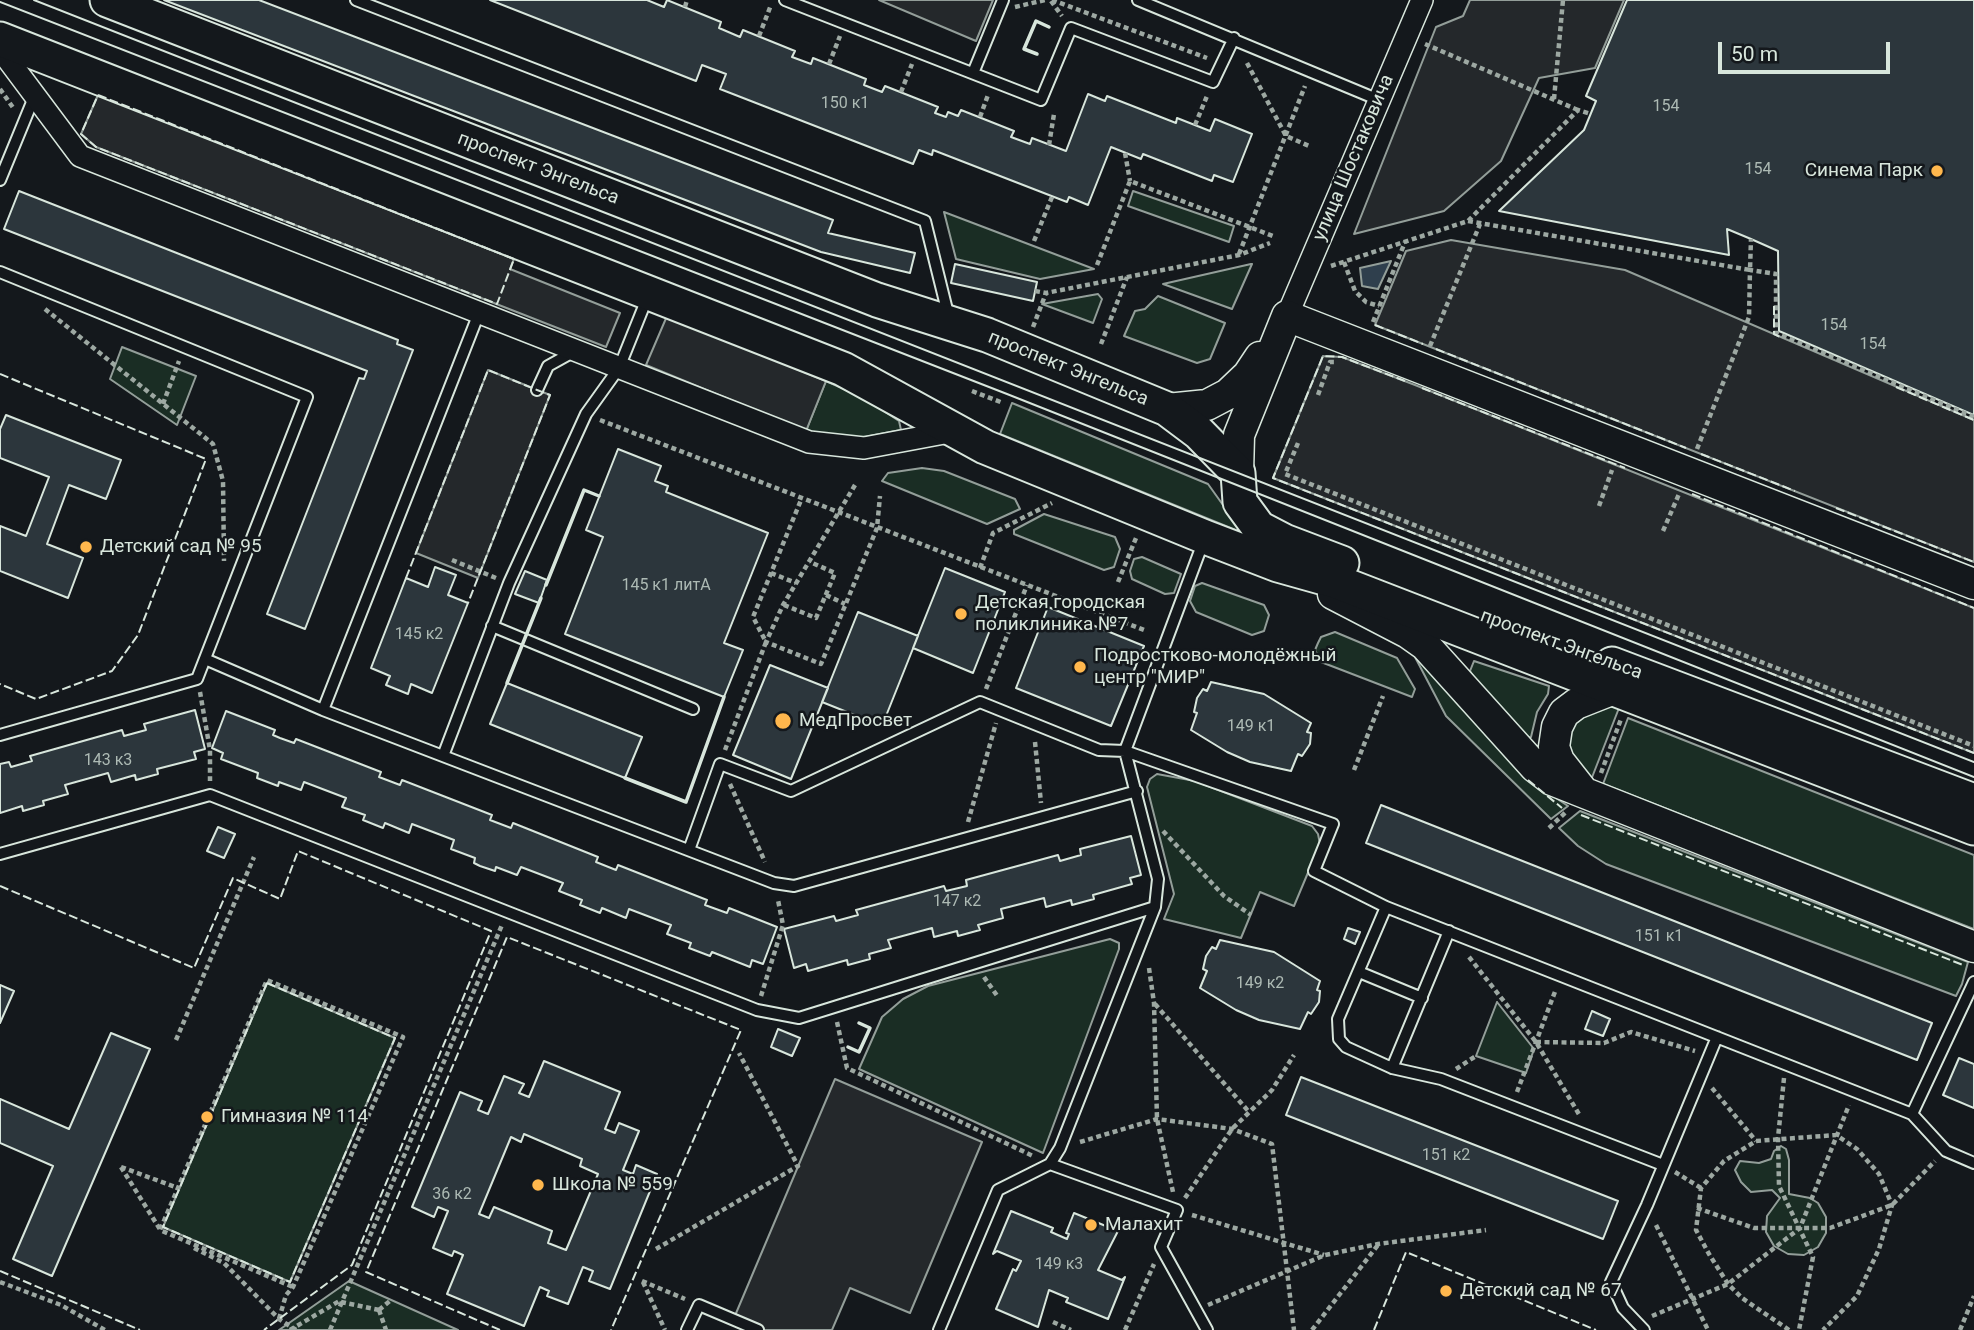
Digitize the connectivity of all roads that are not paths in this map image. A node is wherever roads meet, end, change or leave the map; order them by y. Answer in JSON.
{"nodes":[{"id":1,"x":107,"y":0,"type":"edge"},
{"id":2,"x":356,"y":0,"type":"edge"},
{"id":3,"x":785,"y":0,"type":"edge"},
{"id":4,"x":1003,"y":0,"type":"edge"},
{"id":5,"x":1138,"y":0,"type":"edge"},
{"id":6,"x":1422,"y":0,"type":"edge"},
{"id":7,"x":1234,"y":38,"type":"junction"},
{"id":8,"x":0,"y":39,"type":"edge"},
{"id":9,"x":0,"y":49,"type":"edge"},
{"id":10,"x":973,"y":73,"type":"junction"},
{"id":11,"x":34,"y":94,"type":"junction"},
{"id":12,"x":1379,"y":100,"type":"junction"},
{"id":13,"x":0,"y":180,"type":"edge"},
{"id":14,"x":0,"y":272,"type":"edge"},
{"id":15,"x":649,"y":293,"type":"junction"},
{"id":16,"x":479,"y":313,"type":"junction"},
{"id":17,"x":1287,"y":316,"type":"junction"},
{"id":18,"x":950,"y":321,"type":"junction"},
{"id":19,"x":575,"y":351,"type":"junction"},
{"id":20,"x":619,"y":368,"type":"junction"},
{"id":21,"x":537,"y":390,"type":"dead end"},
{"id":22,"x":1167,"y":409,"type":"junction"},
{"id":23,"x":955,"y":430,"type":"junction"},
{"id":24,"x":1238,"y":473,"type":"junction"},
{"id":25,"x":1205,"y":537,"type":"junction"},
{"id":26,"x":1278,"y":565,"type":"junction"},
{"id":27,"x":1974,"y":584,"type":"edge"},
{"id":28,"x":492,"y":626,"type":"junction"},
{"id":29,"x":205,"y":659,"type":"junction"},
{"id":30,"x":1619,"y":700,"type":"junction"},
{"id":31,"x":693,"y":709,"type":"dead end"},
{"id":32,"x":323,"y":710,"type":"junction"},
{"id":33,"x":0,"y":735,"type":"edge"},
{"id":34,"x":1125,"y":751,"type":"junction"},
{"id":35,"x":443,"y":756,"type":"junction"},
{"id":36,"x":1137,"y":791,"type":"junction"},
{"id":37,"x":1585,"y":795,"type":"junction"},
{"id":38,"x":1974,"y":801,"type":"edge"},
{"id":39,"x":1974,"y":828,"type":"edge"},
{"id":40,"x":689,"y":850,"type":"junction"},
{"id":41,"x":0,"y":854,"type":"edge"},
{"id":42,"x":1155,"y":907,"type":"junction"},
{"id":43,"x":1386,"y":907,"type":"junction"},
{"id":44,"x":1448,"y":931,"type":"junction"},
{"id":45,"x":1974,"y":947,"type":"edge"},
{"id":46,"x":1359,"y":972,"type":"junction"},
{"id":47,"x":1974,"y":982,"type":"edge"},
{"id":48,"x":1422,"y":998,"type":"junction"},
{"id":49,"x":1717,"y":1037,"type":"junction"},
{"id":50,"x":1392,"y":1068,"type":"junction"},
{"id":51,"x":1912,"y":1114,"type":"junction"},
{"id":52,"x":1974,"y":1163,"type":"edge"},
{"id":53,"x":1050,"y":1164,"type":"junction"},
{"id":54,"x":1663,"y":1165,"type":"junction"},
{"id":55,"x":1640,"y":1326,"type":"edge"},
{"id":56,"x":687,"y":1330,"type":"edge"},
{"id":57,"x":758,"y":1330,"type":"edge"},
{"id":58,"x":939,"y":1330,"type":"edge"},
{"id":59,"x":1207,"y":1330,"type":"edge"}],
"edges":[{"from":1,"to":18,"type":"main road","name":"проспект Энгельса"},
{"from":2,"to":18,"type":"lane"},
{"from":3,"to":10,"type":"lane"},
{"from":4,"to":10,"type":"lane"},
{"from":5,"to":7,"type":"lane"},
{"from":6,"to":12,"type":"street","name":"улица Шостаковича"},
{"from":7,"to":10,"type":"lane"},
{"from":7,"to":12,"type":"lane"},
{"from":8,"to":15,"type":"main road","name":"проспект Энгельса"},
{"from":9,"to":11,"type":"street"},
{"from":11,"to":13,"type":"lane"},
{"from":11,"to":16,"type":"street"},
{"from":12,"to":17,"type":"street","name":"улица Шостаковича"},
{"from":14,"to":29,"type":"lane"},
{"from":15,"to":20,"type":"lane"},
{"from":15,"to":23,"type":"main road","name":"проспект Энгельса"},
{"from":16,"to":19,"type":"street"},
{"from":16,"to":32,"type":"lane"},
{"from":17,"to":22,"type":"main road","name":"улица Шостаковича"},
{"from":17,"to":24,"type":"main road","name":"улица Шостаковича"},
{"from":17,"to":27,"type":"main road"},
{"from":18,"to":22,"type":"main road","name":"проспект Энгельса"},
{"from":19,"to":20,"type":"street"},
{"from":19,"to":21,"type":"lane"},
{"from":20,"to":23,"type":"street"},
{"from":20,"to":28,"type":"lane"},
{"from":22,"to":24,"type":"main road","name":"проспект Энгельса"},
{"from":23,"to":25,"type":"main road","name":"проспект Энгельса"},
{"from":24,"to":38,"type":"main road","name":"проспект Энгельса"},
{"from":25,"to":26,"type":"main road","name":"проспект Энгельса"},
{"from":25,"to":34,"type":"lane"},
{"from":26,"to":30,"type":"main road","name":"проспект Энгельса"},
{"from":26,"to":37,"type":"main road","name":"проспект Энгельса"},
{"from":28,"to":31,"type":"lane"},
{"from":28,"to":35,"type":"lane"},
{"from":29,"to":32,"type":"lane"},
{"from":29,"to":33,"type":"lane"},
{"from":30,"to":37,"type":"main road","name":"проспект Энгельса"},
{"from":30,"to":39,"type":"main road","name":"проспект Энгельса"},
{"from":32,"to":35,"type":"lane"},
{"from":34,"to":36,"type":"lane"},
{"from":34,"to":40,"type":"lane"},
{"from":34,"to":43,"type":"lane"},
{"from":35,"to":40,"type":"lane"},
{"from":36,"to":40,"type":"lane"},
{"from":36,"to":42,"type":"lane"},
{"from":37,"to":45,"type":"main road","name":"проспект Энгельса"},
{"from":41,"to":42,"type":"lane"},
{"from":42,"to":53,"type":"lane"},
{"from":43,"to":44,"type":"lane"},
{"from":43,"to":46,"type":"lane"},
{"from":44,"to":48,"type":"lane"},
{"from":44,"to":49,"type":"lane"},
{"from":46,"to":48,"type":"lane"},
{"from":46,"to":50,"type":"lane"},
{"from":47,"to":51,"type":"lane"},
{"from":48,"to":50,"type":"lane"},
{"from":49,"to":51,"type":"lane"},
{"from":49,"to":54,"type":"lane"},
{"from":50,"to":54,"type":"lane"},
{"from":51,"to":52,"type":"lane"},
{"from":53,"to":58,"type":"lane"},
{"from":53,"to":59,"type":"lane"},
{"from":54,"to":55,"type":"lane"},
{"from":56,"to":57,"type":"lane"}]}
